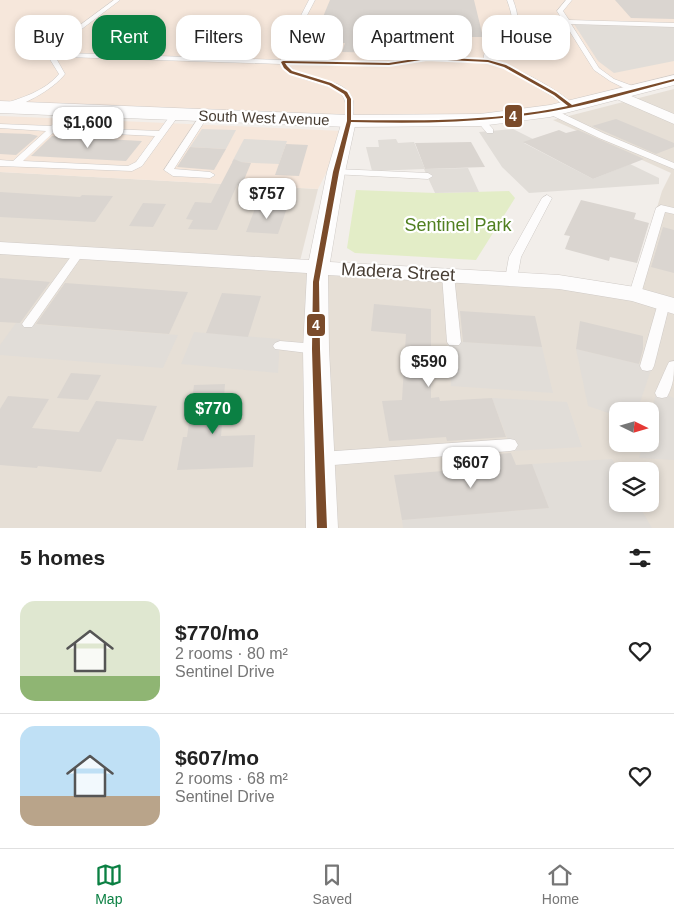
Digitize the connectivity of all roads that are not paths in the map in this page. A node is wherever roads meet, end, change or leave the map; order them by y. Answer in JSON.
{"nodes":[{"id":1,"x":118,"y":0,"type":"edge"},
{"id":2,"x":312,"y":0,"type":"edge"},
{"id":3,"x":510,"y":0,"type":"edge"},
{"id":4,"x":569,"y":0,"type":"edge"},
{"id":5,"x":562,"y":15,"type":"edge"},
{"id":6,"x":570,"y":22,"type":"edge"},
{"id":7,"x":674,"y":25,"type":"edge"},
{"id":8,"x":82,"y":26,"type":"edge"},
{"id":9,"x":570,"y":28,"type":"edge"},
{"id":10,"x":82,"y":56,"type":"edge"},
{"id":11,"x":53,"y":60,"type":"edge"},
{"id":12,"x":488,"y":61,"type":"junction"},
{"id":13,"x":283,"y":62,"type":"junction"},
{"id":14,"x":611,"y":70,"type":"dead end"},
{"id":15,"x":601,"y":73,"type":"junction"},
{"id":16,"x":674,"y":80,"type":"edge"},
{"id":17,"x":48,"y":89,"type":"junction"},
{"id":18,"x":635,"y":90,"type":"junction"},
{"id":19,"x":617,"y":94,"type":"junction"},
{"id":20,"x":571,"y":106,"type":"junction"},
{"id":21,"x":35,"y":109,"type":"junction"},
{"id":22,"x":73,"y":110,"type":"junction"},
{"id":23,"x":550,"y":111,"type":"junction"},
{"id":24,"x":1,"y":113,"type":"edge"},
{"id":25,"x":175,"y":115,"type":"junction"},
{"id":26,"x":204,"y":116,"type":"junction"},
{"id":27,"x":674,"y":120,"type":"edge"},
{"id":28,"x":349,"y":121,"type":"junction"},
{"id":29,"x":54,"y":128,"type":"junction"},
{"id":30,"x":161,"y":134,"type":"junction"},
{"id":31,"x":0,"y":163,"type":"edge"},
{"id":32,"x":15,"y":164,"type":"junction"},
{"id":33,"x":674,"y":166,"type":"edge"},
{"id":34,"x":336,"y":172,"type":"junction"},
{"id":35,"x":210,"y":175,"type":"dead end"},
{"id":36,"x":428,"y":176,"type":"dead end"},
{"id":37,"x":547,"y":198,"type":"dead end"},
{"id":38,"x":674,"y":211,"type":"edge"},
{"id":39,"x":0,"y":248,"type":"edge"},
{"id":40,"x":79,"y":253,"type":"junction"},
{"id":41,"x":319,"y":268,"type":"junction"},
{"id":42,"x":448,"y":275,"type":"junction"},
{"id":43,"x":511,"y":279,"type":"junction"},
{"id":44,"x":635,"y":294,"type":"junction"},
{"id":45,"x":669,"y":305,"type":"edge"},
{"id":46,"x":28,"y":324,"type":"dead end"},
{"id":47,"x":454,"y":342,"type":"dead end"},
{"id":48,"x":280,"y":346,"type":"dead end"},
{"id":49,"x":316,"y":349,"type":"junction"},
{"id":50,"x":647,"y":366,"type":"dead end"},
{"id":51,"x":674,"y":366,"type":"edge"},
{"id":52,"x":662,"y":393,"type":"dead end"},
{"id":53,"x":510,"y":445,"type":"dead end"},
{"id":54,"x":319,"y":459,"type":"junction"},
{"id":55,"x":322,"y":528,"type":"edge"}],
"edges":[{"from":1,"to":8,"type":"lane"},
{"from":2,"to":13,"type":"lane"},
{"from":3,"to":12,"type":"lane"},
{"from":4,"to":5,"type":"lane"},
{"from":6,"to":7,"type":"lane"},
{"from":9,"to":15,"type":"lane"},
{"from":10,"to":13,"type":"lane"},
{"from":11,"to":17,"type":"lane"},
{"from":12,"to":13,"type":"lane"},
{"from":12,"to":20,"type":"lane"},
{"from":13,"to":28,"type":"lane"},
{"from":14,"to":15,"type":"lane"},
{"from":15,"to":18,"type":"lane"},
{"from":16,"to":18,"type":"street","name":"South West Avenue"},
{"from":17,"to":21,"type":"lane"},
{"from":17,"to":24,"type":"lane"},
{"from":18,"to":19,"type":"street","name":"South West Avenue"},
{"from":19,"to":20,"type":"street","name":"South West Avenue"},
{"from":19,"to":27,"type":"street"},
{"from":20,"to":23,"type":"street","name":"South West Avenue"},
{"from":21,"to":22,"type":"street","name":"South West Avenue"},
{"from":21,"to":24,"type":"street","name":"South West Avenue"},
{"from":22,"to":25,"type":"street","name":"South West Avenue"},
{"from":22,"to":29,"type":"lane"},
{"from":23,"to":28,"type":"street","name":"South West Avenue"},
{"from":23,"to":33,"type":"lane"},
{"from":24,"to":29,"type":"lane"},
{"from":25,"to":26,"type":"street","name":"South West Avenue"},
{"from":25,"to":30,"type":"lane"},
{"from":26,"to":28,"type":"street","name":"South West Avenue"},
{"from":26,"to":35,"type":"lane"},
{"from":28,"to":34,"type":"street"},
{"from":29,"to":30,"type":"lane"},
{"from":29,"to":32,"type":"lane"},
{"from":30,"to":32,"type":"lane"},
{"from":31,"to":32,"type":"lane"},
{"from":34,"to":36,"type":"lane"},
{"from":34,"to":41,"type":"street"},
{"from":37,"to":43,"type":"lane"},
{"from":38,"to":44,"type":"lane"},
{"from":39,"to":40,"type":"street","name":"Madera Street"},
{"from":40,"to":41,"type":"street","name":"Madera Street"},
{"from":40,"to":46,"type":"lane"},
{"from":41,"to":42,"type":"street","name":"Madera Street"},
{"from":41,"to":49,"type":"street"},
{"from":42,"to":43,"type":"street","name":"Madera Street"},
{"from":42,"to":47,"type":"lane"},
{"from":43,"to":44,"type":"street","name":"Madera Street"},
{"from":44,"to":45,"type":"street","name":"Madera Street"},
{"from":45,"to":50,"type":"lane"},
{"from":48,"to":49,"type":"lane"},
{"from":49,"to":54,"type":"street"},
{"from":51,"to":52,"type":"lane"},
{"from":53,"to":54,"type":"lane"},
{"from":54,"to":55,"type":"street"}]}
